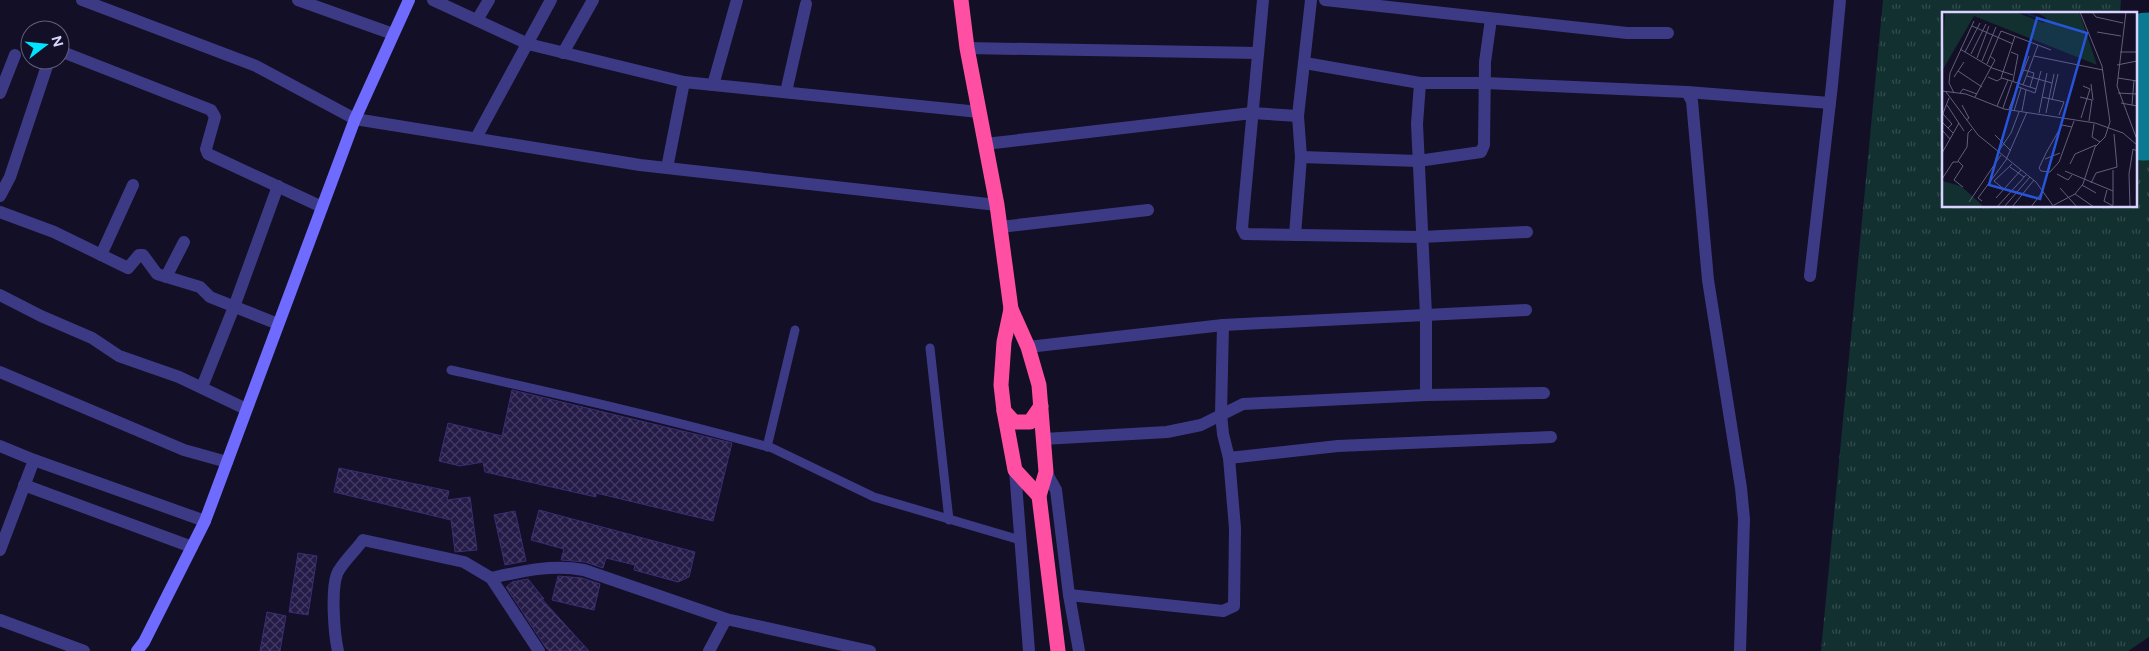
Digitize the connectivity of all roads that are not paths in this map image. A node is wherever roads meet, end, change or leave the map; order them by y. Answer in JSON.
{"nodes":[{"id":1,"x":82,"y":0,"type":"edge"},
{"id":2,"x":298,"y":0,"type":"edge"},
{"id":3,"x":409,"y":0,"type":"edge"},
{"id":4,"x":433,"y":0,"type":"edge"},
{"id":5,"x":489,"y":0,"type":"edge"},
{"id":6,"x":551,"y":0,"type":"edge"},
{"id":7,"x":593,"y":0,"type":"edge"},
{"id":8,"x":737,"y":0,"type":"edge"},
{"id":9,"x":961,"y":0,"type":"edge"},
{"id":10,"x":1263,"y":0,"type":"edge"},
{"id":11,"x":1311,"y":0,"type":"edge"},
{"id":12,"x":1325,"y":0,"type":"edge"},
{"id":13,"x":1840,"y":0,"type":"edge"},
{"id":14,"x":806,"y":4,"type":"dead end"},
{"id":15,"x":1490,"y":19,"type":"junction"},
{"id":16,"x":477,"y":20,"type":"junction"},
{"id":17,"x":1668,"y":33,"type":"dead end"},
{"id":18,"x":393,"y":34,"type":"junction"},
{"id":19,"x":528,"y":44,"type":"junction"},
{"id":20,"x":967,"y":48,"type":"junction"},
{"id":21,"x":563,"y":53,"type":"junction"},
{"id":22,"x":1258,"y":53,"type":"junction"},
{"id":23,"x":15,"y":55,"type":"dead end"},
{"id":24,"x":70,"y":55,"type":"edge"},
{"id":25,"x":1305,"y":63,"type":"junction"},
{"id":26,"x":46,"y":70,"type":"edge"},
{"id":27,"x":684,"y":82,"type":"junction"},
{"id":28,"x":1420,"y":83,"type":"junction"},
{"id":29,"x":1485,"y":84,"type":"junction"},
{"id":30,"x":713,"y":85,"type":"junction"},
{"id":31,"x":786,"y":92,"type":"junction"},
{"id":32,"x":1687,"y":92,"type":"junction"},
{"id":33,"x":0,"y":93,"type":"edge"},
{"id":34,"x":1830,"y":103,"type":"junction"},
{"id":35,"x":979,"y":112,"type":"junction"},
{"id":36,"x":1252,"y":113,"type":"junction"},
{"id":37,"x":1298,"y":116,"type":"junction"},
{"id":38,"x":355,"y":119,"type":"junction"},
{"id":39,"x":476,"y":138,"type":"junction"},
{"id":40,"x":985,"y":144,"type":"junction"},
{"id":41,"x":1301,"y":157,"type":"junction"},
{"id":42,"x":1418,"y":161,"type":"junction"},
{"id":43,"x":667,"y":168,"type":"junction"},
{"id":44,"x":133,"y":185,"type":"dead end"},
{"id":45,"x":278,"y":186,"type":"junction"},
{"id":46,"x":0,"y":196,"type":"edge"},
{"id":47,"x":997,"y":205,"type":"junction"},
{"id":48,"x":322,"y":207,"type":"junction"},
{"id":49,"x":1148,"y":210,"type":"dead end"},
{"id":50,"x":0,"y":212,"type":"edge"},
{"id":51,"x":1000,"y":227,"type":"junction"},
{"id":52,"x":1527,"y":232,"type":"dead end"},
{"id":53,"x":1295,"y":235,"type":"junction"},
{"id":54,"x":1421,"y":237,"type":"junction"},
{"id":55,"x":184,"y":242,"type":"dead end"},
{"id":56,"x":101,"y":255,"type":"junction"},
{"id":57,"x":1810,"y":276,"type":"dead end"},
{"id":58,"x":166,"y":277,"type":"junction"},
{"id":59,"x":0,"y":295,"type":"edge"},
{"id":60,"x":234,"y":307,"type":"junction"},
{"id":61,"x":1011,"y":309,"type":"junction"},
{"id":62,"x":1526,"y":310,"type":"dead end"},
{"id":63,"x":1426,"y":315,"type":"junction"},
{"id":64,"x":278,"y":324,"type":"junction"},
{"id":65,"x":1223,"y":325,"type":"junction"},
{"id":66,"x":795,"y":330,"type":"dead end"},
{"id":67,"x":1028,"y":346,"type":"junction"},
{"id":68,"x":930,"y":348,"type":"dead end"},
{"id":69,"x":451,"y":370,"type":"dead end"},
{"id":70,"x":0,"y":372,"type":"edge"},
{"id":71,"x":202,"y":388,"type":"junction"},
{"id":72,"x":1544,"y":393,"type":"dead end"},
{"id":73,"x":1426,"y":395,"type":"junction"},
{"id":74,"x":1042,"y":406,"type":"junction"},
{"id":75,"x":246,"y":409,"type":"junction"},
{"id":76,"x":1004,"y":411,"type":"junction"},
{"id":77,"x":1221,"y":414,"type":"junction"},
{"id":78,"x":1551,"y":437,"type":"dead end"},
{"id":79,"x":1043,"y":439,"type":"junction"},
{"id":80,"x":0,"y":446,"type":"edge"},
{"id":81,"x":767,"y":447,"type":"junction"},
{"id":82,"x":1228,"y":458,"type":"junction"},
{"id":83,"x":34,"y":460,"type":"junction"},
{"id":84,"x":227,"y":462,"type":"junction"},
{"id":85,"x":1015,"y":470,"type":"junction"},
{"id":86,"x":1046,"y":472,"type":"junction"},
{"id":87,"x":24,"y":485,"type":"junction"},
{"id":88,"x":1039,"y":496,"type":"junction"},
{"id":89,"x":949,"y":520,"type":"junction"},
{"id":90,"x":205,"y":521,"type":"junction"},
{"id":91,"x":1020,"y":540,"type":"junction"},
{"id":92,"x":192,"y":547,"type":"junction"},
{"id":93,"x":0,"y":550,"type":"edge"},
{"id":94,"x":491,"y":578,"type":"junction"},
{"id":95,"x":1069,"y":595,"type":"junction"},
{"id":96,"x":726,"y":619,"type":"junction"},
{"id":97,"x":0,"y":620,"type":"edge"},
{"id":98,"x":84,"y":651,"type":"edge"},
{"id":99,"x":137,"y":651,"type":"edge"},
{"id":100,"x":338,"y":651,"type":"edge"},
{"id":101,"x":539,"y":651,"type":"edge"},
{"id":102,"x":709,"y":651,"type":"edge"},
{"id":103,"x":870,"y":651,"type":"edge"},
{"id":104,"x":1029,"y":651,"type":"edge"},
{"id":105,"x":1058,"y":651,"type":"edge"},
{"id":106,"x":1078,"y":651,"type":"edge"},
{"id":107,"x":1740,"y":651,"type":"edge"}],
"edges":[{"from":1,"to":38,"type":"street"},
{"from":2,"to":18,"type":"street"},
{"from":3,"to":18,"type":"main road"},
{"from":4,"to":16,"type":"street"},
{"from":5,"to":16,"type":"street"},
{"from":6,"to":19,"type":"street"},
{"from":7,"to":21,"type":"street"},
{"from":8,"to":30,"type":"street"},
{"from":9,"to":20,"type":"highway"},
{"from":10,"to":22,"type":"street"},
{"from":11,"to":25,"type":"street"},
{"from":12,"to":15,"type":"street"},
{"from":13,"to":34,"type":"street"},
{"from":14,"to":31,"type":"street"},
{"from":15,"to":17,"type":"street"},
{"from":15,"to":29,"type":"street"},
{"from":16,"to":19,"type":"street"},
{"from":18,"to":38,"type":"main road"},
{"from":19,"to":21,"type":"street"},
{"from":19,"to":39,"type":"street"},
{"from":20,"to":22,"type":"street"},
{"from":20,"to":35,"type":"highway"},
{"from":21,"to":27,"type":"street"},
{"from":22,"to":36,"type":"street"},
{"from":23,"to":33,"type":"street"},
{"from":24,"to":45,"type":"street"},
{"from":25,"to":28,"type":"street"},
{"from":25,"to":37,"type":"street"},
{"from":26,"to":46,"type":"street"},
{"from":27,"to":30,"type":"street"},
{"from":27,"to":43,"type":"street"},
{"from":28,"to":29,"type":"street"},
{"from":28,"to":42,"type":"street"},
{"from":29,"to":32,"type":"street"},
{"from":29,"to":42,"type":"street"},
{"from":30,"to":31,"type":"street"},
{"from":31,"to":35,"type":"street"},
{"from":32,"to":34,"type":"street"},
{"from":32,"to":107,"type":"street"},
{"from":34,"to":57,"type":"street"},
{"from":35,"to":40,"type":"highway"},
{"from":36,"to":37,"type":"street"},
{"from":36,"to":40,"type":"street"},
{"from":36,"to":53,"type":"street"},
{"from":37,"to":41,"type":"street"},
{"from":38,"to":39,"type":"street"},
{"from":38,"to":48,"type":"main road"},
{"from":39,"to":43,"type":"street"},
{"from":40,"to":47,"type":"highway"},
{"from":41,"to":42,"type":"street"},
{"from":41,"to":53,"type":"street"},
{"from":42,"to":54,"type":"street"},
{"from":43,"to":47,"type":"street"},
{"from":44,"to":56,"type":"street"},
{"from":45,"to":48,"type":"street"},
{"from":45,"to":60,"type":"street"},
{"from":47,"to":51,"type":"highway"},
{"from":48,"to":64,"type":"main road"},
{"from":49,"to":51,"type":"street"},
{"from":50,"to":56,"type":"street"},
{"from":51,"to":61,"type":"highway"},
{"from":52,"to":54,"type":"street"},
{"from":53,"to":54,"type":"street"},
{"from":54,"to":63,"type":"street"},
{"from":55,"to":58,"type":"street"},
{"from":56,"to":58,"type":"street"},
{"from":58,"to":60,"type":"street"},
{"from":59,"to":71,"type":"street"},
{"from":60,"to":64,"type":"street"},
{"from":60,"to":71,"type":"street"},
{"from":61,"to":67,"type":"highway"},
{"from":61,"to":76,"type":"highway"},
{"from":62,"to":63,"type":"street"},
{"from":63,"to":65,"type":"street"},
{"from":63,"to":73,"type":"street"},
{"from":64,"to":75,"type":"main road"},
{"from":65,"to":67,"type":"street"},
{"from":65,"to":77,"type":"street"},
{"from":66,"to":81,"type":"lane"},
{"from":67,"to":74,"type":"highway"},
{"from":68,"to":89,"type":"lane"},
{"from":69,"to":81,"type":"lane"},
{"from":70,"to":84,"type":"street"},
{"from":71,"to":75,"type":"street"},
{"from":72,"to":73,"type":"street"},
{"from":73,"to":77,"type":"street"},
{"from":74,"to":76,"type":"highway"},
{"from":74,"to":79,"type":"highway"},
{"from":75,"to":84,"type":"main road"},
{"from":76,"to":85,"type":"highway"},
{"from":77,"to":79,"type":"street"},
{"from":77,"to":82,"type":"street"},
{"from":78,"to":82,"type":"street"},
{"from":79,"to":86,"type":"highway"},
{"from":80,"to":83,"type":"street"},
{"from":81,"to":89,"type":"lane"},
{"from":82,"to":95,"type":"street"},
{"from":83,"to":87,"type":"street"},
{"from":83,"to":90,"type":"street"},
{"from":84,"to":90,"type":"main road"},
{"from":85,"to":88,"type":"highway"},
{"from":85,"to":91,"type":"street"},
{"from":86,"to":88,"type":"highway"},
{"from":86,"to":95,"type":"street"},
{"from":87,"to":92,"type":"street"},
{"from":87,"to":93,"type":"street"},
{"from":88,"to":105,"type":"highway"},
{"from":89,"to":91,"type":"lane"},
{"from":90,"to":92,"type":"main road"},
{"from":91,"to":104,"type":"street"},
{"from":92,"to":99,"type":"main road"},
{"from":94,"to":96,"type":"street"},
{"from":94,"to":100,"type":"street"},
{"from":94,"to":101,"type":"street"},
{"from":95,"to":106,"type":"street"},
{"from":96,"to":102,"type":"street"},
{"from":96,"to":103,"type":"street"},
{"from":97,"to":98,"type":"street"}]}
